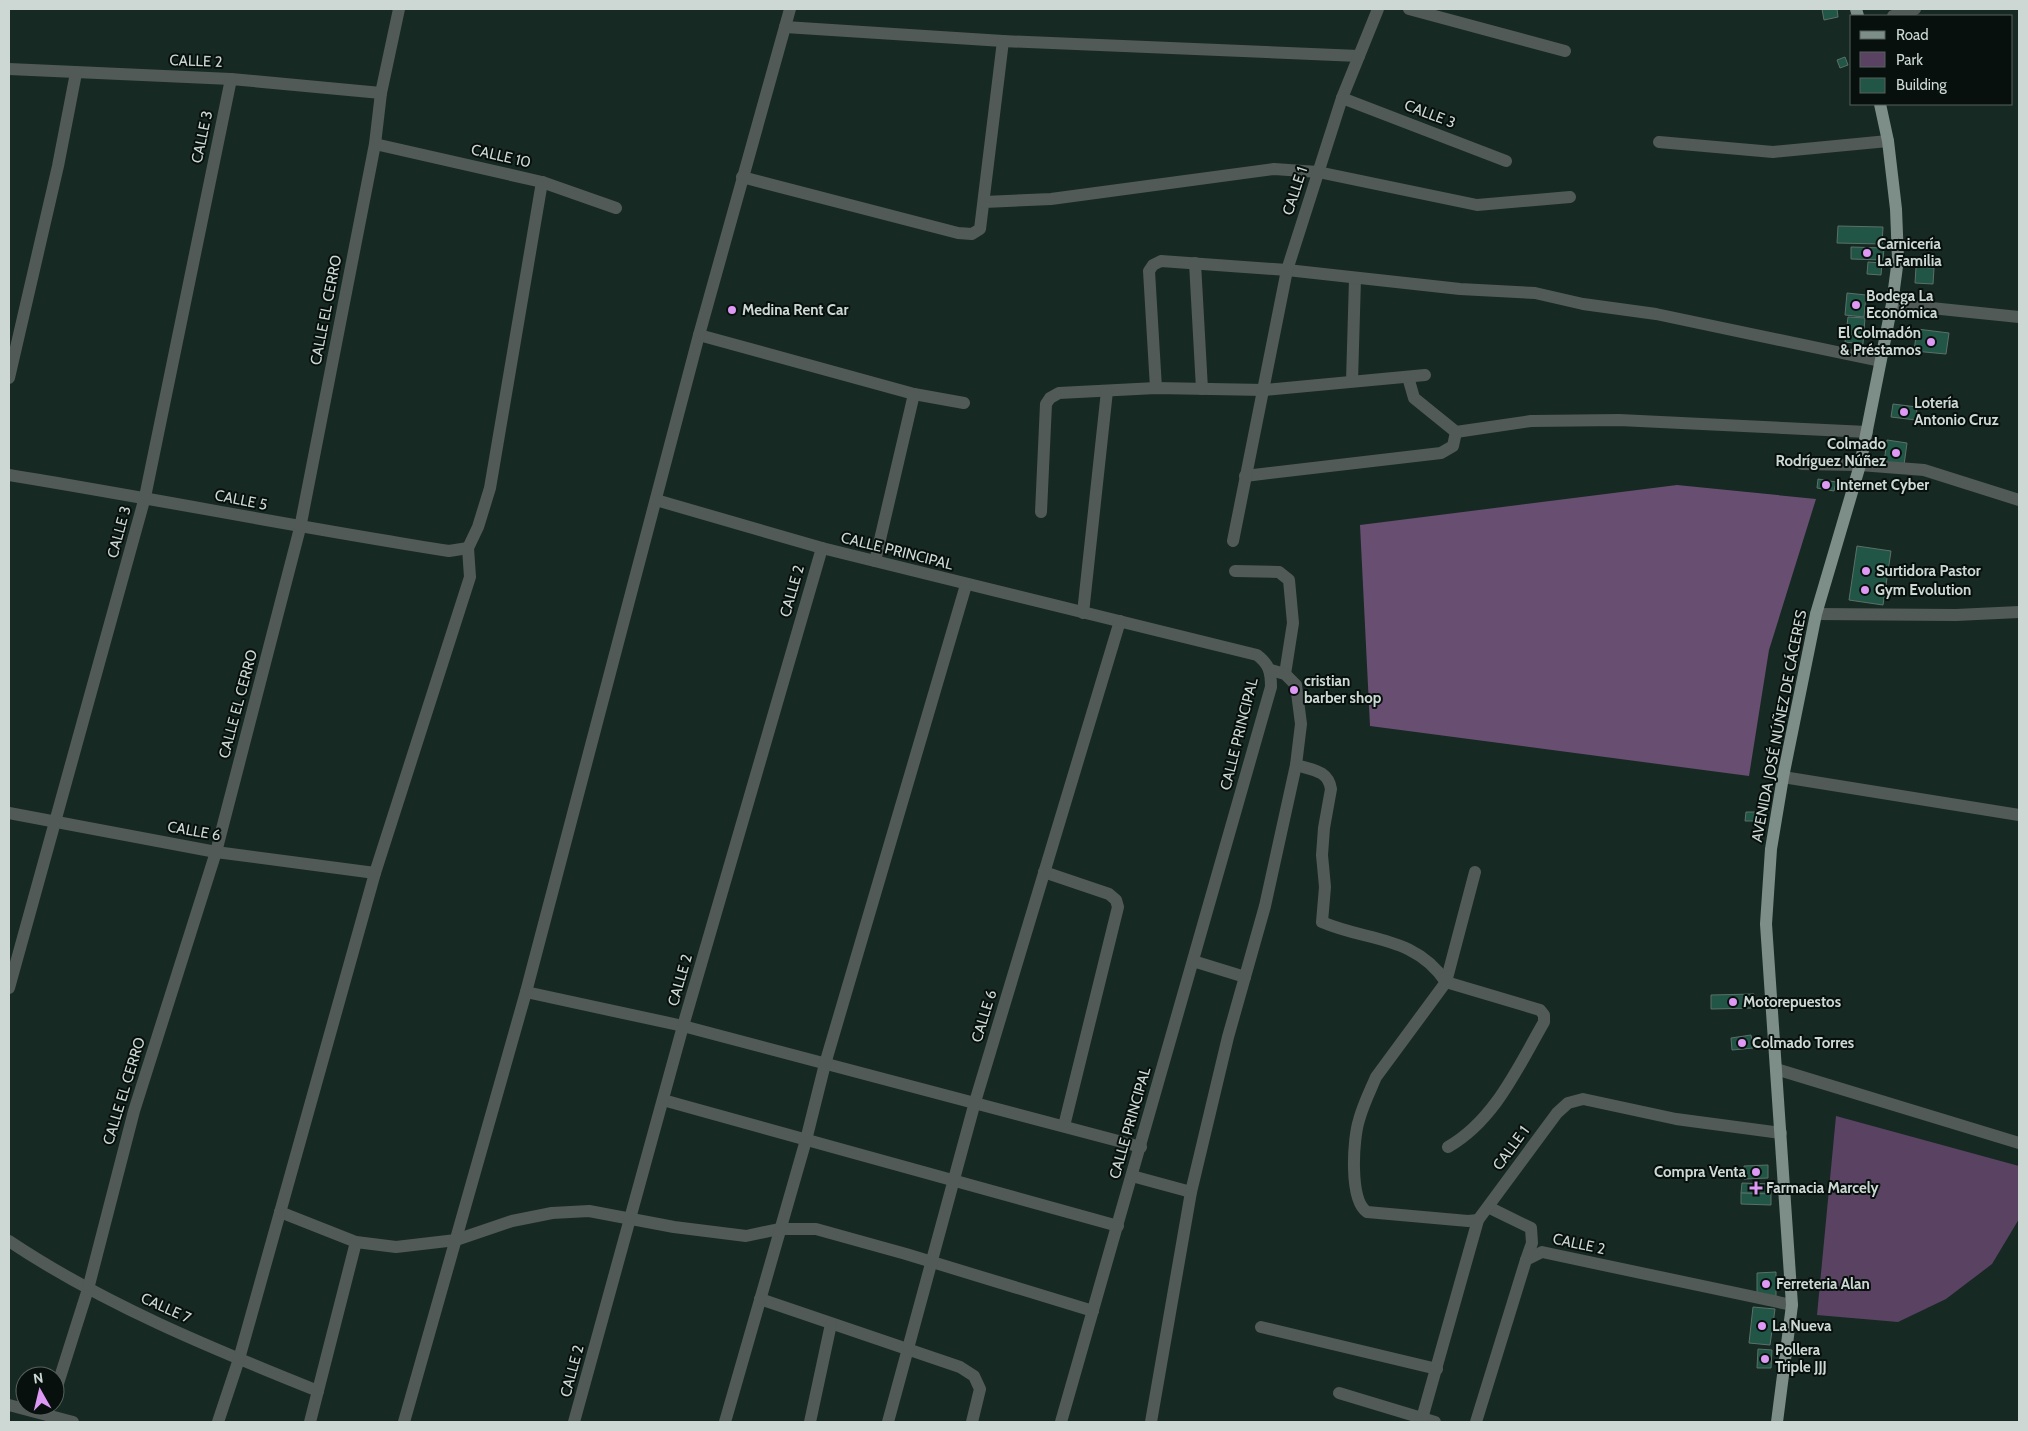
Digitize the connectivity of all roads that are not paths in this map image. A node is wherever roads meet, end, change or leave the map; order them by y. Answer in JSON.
{"nodes":[{"id":1,"x":399,"y":9,"type":"edge"},
{"id":2,"x":790,"y":9,"type":"edge"},
{"id":3,"x":1378,"y":9,"type":"edge"},
{"id":4,"x":1409,"y":9,"type":"edge"},
{"id":5,"x":1915,"y":9,"type":"edge"},
{"id":6,"x":1896,"y":15,"type":"edge"},
{"id":7,"x":784,"y":28,"type":"junction"},
{"id":8,"x":1003,"y":41,"type":"junction"},
{"id":9,"x":1565,"y":51,"type":"dead end"},
{"id":10,"x":1359,"y":56,"type":"junction"},
{"id":11,"x":9,"y":69,"type":"edge"},
{"id":12,"x":76,"y":73,"type":"junction"},
{"id":13,"x":231,"y":79,"type":"junction"},
{"id":14,"x":381,"y":93,"type":"junction"},
{"id":15,"x":1342,"y":98,"type":"junction"},
{"id":16,"x":1880,"y":105,"type":"edge"},
{"id":17,"x":1888,"y":141,"type":"junction"},
{"id":18,"x":1659,"y":142,"type":"dead end"},
{"id":19,"x":375,"y":144,"type":"junction"},
{"id":20,"x":1506,"y":161,"type":"dead end"},
{"id":21,"x":1318,"y":172,"type":"junction"},
{"id":22,"x":742,"y":177,"type":"junction"},
{"id":23,"x":542,"y":182,"type":"junction"},
{"id":24,"x":1570,"y":197,"type":"dead end"},
{"id":25,"x":984,"y":202,"type":"junction"},
{"id":26,"x":616,"y":208,"type":"dead end"},
{"id":27,"x":1195,"y":263,"type":"junction"},
{"id":28,"x":1287,"y":270,"type":"junction"},
{"id":29,"x":1355,"y":279,"type":"junction"},
{"id":30,"x":1892,"y":304,"type":"junction"},
{"id":31,"x":2019,"y":317,"type":"edge"},
{"id":32,"x":698,"y":335,"type":"junction"},
{"id":33,"x":1880,"y":361,"type":"junction"},
{"id":34,"x":1425,"y":376,"type":"dead end"},
{"id":35,"x":1408,"y":377,"type":"junction"},
{"id":36,"x":9,"y":378,"type":"edge"},
{"id":37,"x":1352,"y":381,"type":"junction"},
{"id":38,"x":1156,"y":388,"type":"junction"},
{"id":39,"x":1202,"y":389,"type":"junction"},
{"id":40,"x":1265,"y":390,"type":"junction"},
{"id":41,"x":1107,"y":391,"type":"junction"},
{"id":42,"x":914,"y":394,"type":"junction"},
{"id":43,"x":964,"y":403,"type":"dead end"},
{"id":44,"x":1456,"y":432,"type":"junction"},
{"id":45,"x":1867,"y":432,"type":"junction"},
{"id":46,"x":1802,"y":464,"type":"dead end"},
{"id":47,"x":1860,"y":465,"type":"junction"},
{"id":48,"x":9,"y":475,"type":"edge"},
{"id":49,"x":1245,"y":476,"type":"junction"},
{"id":50,"x":145,"y":498,"type":"junction"},
{"id":51,"x":656,"y":500,"type":"junction"},
{"id":52,"x":2019,"y":500,"type":"edge"},
{"id":53,"x":1041,"y":512,"type":"dead end"},
{"id":54,"x":300,"y":528,"type":"junction"},
{"id":55,"x":1233,"y":541,"type":"dead end"},
{"id":56,"x":468,"y":548,"type":"junction"},
{"id":57,"x":822,"y":548,"type":"junction"},
{"id":58,"x":876,"y":560,"type":"junction"},
{"id":59,"x":1235,"y":571,"type":"dead end"},
{"id":60,"x":966,"y":585,"type":"junction"},
{"id":61,"x":2019,"y":612,"type":"edge"},
{"id":62,"x":1083,"y":613,"type":"junction"},
{"id":63,"x":1816,"y":614,"type":"junction"},
{"id":64,"x":1120,"y":621,"type":"junction"},
{"id":65,"x":1270,"y":670,"type":"junction"},
{"id":66,"x":1285,"y":674,"type":"junction"},
{"id":67,"x":1296,"y":765,"type":"junction"},
{"id":68,"x":1782,"y":777,"type":"junction"},
{"id":69,"x":9,"y":813,"type":"edge"},
{"id":70,"x":2019,"y":815,"type":"edge"},
{"id":71,"x":56,"y":822,"type":"junction"},
{"id":72,"x":216,"y":852,"type":"junction"},
{"id":73,"x":1044,"y":872,"type":"junction"},
{"id":74,"x":1475,"y":872,"type":"dead end"},
{"id":75,"x":375,"y":873,"type":"junction"},
{"id":76,"x":1193,"y":961,"type":"junction"},
{"id":77,"x":1245,"y":978,"type":"junction"},
{"id":78,"x":1446,"y":982,"type":"junction"},
{"id":79,"x":9,"y":988,"type":"edge"},
{"id":80,"x":526,"y":992,"type":"junction"},
{"id":81,"x":684,"y":1026,"type":"junction"},
{"id":82,"x":826,"y":1064,"type":"junction"},
{"id":83,"x":1776,"y":1069,"type":"junction"},
{"id":84,"x":663,"y":1100,"type":"junction"},
{"id":85,"x":975,"y":1102,"type":"junction"},
{"id":86,"x":1064,"y":1126,"type":"junction"},
{"id":87,"x":1781,"y":1133,"type":"junction"},
{"id":88,"x":806,"y":1140,"type":"junction"},
{"id":89,"x":2019,"y":1143,"type":"edge"},
{"id":90,"x":1141,"y":1147,"type":"junction"},
{"id":91,"x":1448,"y":1147,"type":"dead end"},
{"id":92,"x":1132,"y":1176,"type":"junction"},
{"id":93,"x":954,"y":1181,"type":"junction"},
{"id":94,"x":1191,"y":1192,"type":"junction"},
{"id":95,"x":1488,"y":1207,"type":"junction"},
{"id":96,"x":280,"y":1212,"type":"junction"},
{"id":97,"x":630,"y":1219,"type":"junction"},
{"id":98,"x":1478,"y":1220,"type":"junction"},
{"id":99,"x":1118,"y":1226,"type":"junction"},
{"id":100,"x":779,"y":1229,"type":"junction"},
{"id":101,"x":456,"y":1240,"type":"junction"},
{"id":102,"x":9,"y":1241,"type":"edge"},
{"id":103,"x":356,"y":1242,"type":"junction"},
{"id":104,"x":1526,"y":1260,"type":"junction"},
{"id":105,"x":932,"y":1262,"type":"junction"},
{"id":106,"x":88,"y":1289,"type":"junction"},
{"id":107,"x":760,"y":1299,"type":"junction"},
{"id":108,"x":1792,"y":1305,"type":"junction"},
{"id":109,"x":1093,"y":1311,"type":"junction"},
{"id":110,"x":831,"y":1324,"type":"junction"},
{"id":111,"x":1261,"y":1327,"type":"dead end"},
{"id":112,"x":907,"y":1350,"type":"junction"},
{"id":113,"x":239,"y":1359,"type":"junction"},
{"id":114,"x":64,"y":1366,"type":"edge"},
{"id":115,"x":1437,"y":1369,"type":"junction"},
{"id":116,"x":318,"y":1391,"type":"junction"},
{"id":117,"x":1339,"y":1393,"type":"dead end"},
{"id":118,"x":55,"y":1416,"type":"edge"},
{"id":119,"x":1426,"y":1421,"type":"edge"},
{"id":120,"x":73,"y":1422,"type":"edge"},
{"id":121,"x":218,"y":1422,"type":"edge"},
{"id":122,"x":310,"y":1422,"type":"edge"},
{"id":123,"x":404,"y":1422,"type":"edge"},
{"id":124,"x":574,"y":1422,"type":"edge"},
{"id":125,"x":725,"y":1422,"type":"edge"},
{"id":126,"x":810,"y":1422,"type":"edge"},
{"id":127,"x":888,"y":1422,"type":"edge"},
{"id":128,"x":972,"y":1422,"type":"edge"},
{"id":129,"x":1061,"y":1422,"type":"edge"},
{"id":130,"x":1151,"y":1422,"type":"edge"},
{"id":131,"x":1476,"y":1422,"type":"edge"},
{"id":132,"x":1777,"y":1422,"type":"edge"}],
"edges":[{"from":1,"to":14,"type":"street","name":"CALLE EL CERRO"},
{"from":2,"to":7,"type":"street"},
{"from":3,"to":10,"type":"street","name":"CALLE 1"},
{"from":4,"to":9,"type":"street"},
{"from":5,"to":6,"type":"street"},
{"from":7,"to":8,"type":"street"},
{"from":7,"to":22,"type":"street"},
{"from":8,"to":10,"type":"street"},
{"from":8,"to":25,"type":"street"},
{"from":10,"to":15,"type":"street","name":"CALLE 1"},
{"from":11,"to":12,"type":"street","name":"CALLE 2"},
{"from":12,"to":13,"type":"street","name":"CALLE 2"},
{"from":12,"to":36,"type":"street"},
{"from":13,"to":14,"type":"street","name":"CALLE 2"},
{"from":13,"to":50,"type":"street","name":"CALLE 3"},
{"from":14,"to":19,"type":"street","name":"CALLE EL CERRO"},
{"from":15,"to":20,"type":"street","name":"CALLE 3"},
{"from":15,"to":21,"type":"street","name":"CALLE 1"},
{"from":16,"to":17,"type":"main road","name":"AVENIDA JOSÉ NÚÑEZ DE CÁCERES"},
{"from":17,"to":18,"type":"street"},
{"from":17,"to":30,"type":"main road","name":"AVENIDA JOSÉ NÚÑEZ DE CÁCERES"},
{"from":19,"to":23,"type":"street","name":"CALLE 10"},
{"from":19,"to":54,"type":"street","name":"CALLE EL CERRO"},
{"from":21,"to":24,"type":"street"},
{"from":21,"to":25,"type":"street"},
{"from":21,"to":28,"type":"street","name":"CALLE 1"},
{"from":22,"to":25,"type":"street"},
{"from":22,"to":32,"type":"street"},
{"from":23,"to":26,"type":"street","name":"CALLE 10"},
{"from":23,"to":56,"type":"street"},
{"from":27,"to":28,"type":"street"},
{"from":27,"to":38,"type":"street"},
{"from":27,"to":39,"type":"street"},
{"from":28,"to":29,"type":"street"},
{"from":28,"to":40,"type":"street","name":"CALLE 1"},
{"from":29,"to":33,"type":"street"},
{"from":29,"to":37,"type":"street"},
{"from":30,"to":31,"type":"street"},
{"from":30,"to":33,"type":"main road","name":"AVENIDA JOSÉ NÚÑEZ DE CÁCERES"},
{"from":32,"to":42,"type":"street"},
{"from":32,"to":51,"type":"street"},
{"from":33,"to":45,"type":"main road","name":"AVENIDA JOSÉ NÚÑEZ DE CÁCERES"},
{"from":34,"to":35,"type":"street"},
{"from":35,"to":37,"type":"street"},
{"from":35,"to":44,"type":"street"},
{"from":37,"to":40,"type":"street"},
{"from":38,"to":39,"type":"street"},
{"from":38,"to":41,"type":"street"},
{"from":39,"to":40,"type":"street"},
{"from":40,"to":49,"type":"street","name":"CALLE 1"},
{"from":41,"to":53,"type":"street"},
{"from":41,"to":62,"type":"street"},
{"from":42,"to":43,"type":"street"},
{"from":42,"to":58,"type":"street"},
{"from":44,"to":45,"type":"street"},
{"from":44,"to":49,"type":"street"},
{"from":45,"to":47,"type":"main road","name":"AVENIDA JOSÉ NÚÑEZ DE CÁCERES"},
{"from":46,"to":47,"type":"street"},
{"from":47,"to":52,"type":"street"},
{"from":47,"to":63,"type":"main road","name":"AVENIDA JOSÉ NÚÑEZ DE CÁCERES"},
{"from":48,"to":50,"type":"street","name":"CALLE 5"},
{"from":49,"to":55,"type":"street","name":"CALLE 1"},
{"from":50,"to":54,"type":"street","name":"CALLE 5"},
{"from":50,"to":71,"type":"street","name":"CALLE 3"},
{"from":51,"to":57,"type":"street","name":"CALLE PRINCIPAL"},
{"from":51,"to":80,"type":"street"},
{"from":54,"to":56,"type":"street","name":"CALLE 5"},
{"from":54,"to":72,"type":"street","name":"CALLE EL CERRO"},
{"from":56,"to":75,"type":"street"},
{"from":57,"to":58,"type":"street","name":"CALLE PRINCIPAL"},
{"from":57,"to":81,"type":"street","name":"CALLE 2"},
{"from":58,"to":60,"type":"street","name":"CALLE PRINCIPAL"},
{"from":59,"to":66,"type":"street"},
{"from":60,"to":62,"type":"street","name":"CALLE PRINCIPAL"},
{"from":60,"to":82,"type":"street"},
{"from":61,"to":63,"type":"street"},
{"from":62,"to":64,"type":"street","name":"CALLE PRINCIPAL"},
{"from":63,"to":68,"type":"main road","name":"AVENIDA JOSÉ NÚÑEZ DE CÁCERES"},
{"from":64,"to":65,"type":"street","name":"CALLE PRINCIPAL"},
{"from":64,"to":73,"type":"street","name":"CALLE 6"},
{"from":65,"to":66,"type":"street"},
{"from":65,"to":76,"type":"street","name":"CALLE PRINCIPAL"},
{"from":66,"to":67,"type":"street"},
{"from":67,"to":77,"type":"street"},
{"from":67,"to":78,"type":"street"},
{"from":68,"to":70,"type":"street"},
{"from":68,"to":83,"type":"main road","name":"AVENIDA JOSÉ NÚÑEZ DE CÁCERES"},
{"from":69,"to":71,"type":"street","name":"CALLE 6"},
{"from":71,"to":72,"type":"street","name":"CALLE 6"},
{"from":71,"to":79,"type":"street","name":"CALLE 3"},
{"from":72,"to":75,"type":"street","name":"CALLE 6"},
{"from":72,"to":106,"type":"street","name":"CALLE EL CERRO"},
{"from":73,"to":85,"type":"street","name":"CALLE 6"},
{"from":73,"to":86,"type":"street"},
{"from":74,"to":78,"type":"street"},
{"from":75,"to":96,"type":"street"},
{"from":76,"to":77,"type":"street"},
{"from":76,"to":90,"type":"street","name":"CALLE PRINCIPAL"},
{"from":77,"to":94,"type":"street"},
{"from":78,"to":91,"type":"street"},
{"from":78,"to":98,"type":"street"},
{"from":80,"to":81,"type":"street"},
{"from":80,"to":101,"type":"street"},
{"from":81,"to":82,"type":"street"},
{"from":81,"to":84,"type":"street","name":"CALLE 2"},
{"from":82,"to":85,"type":"street"},
{"from":82,"to":88,"type":"street"},
{"from":83,"to":87,"type":"main road","name":"AVENIDA JOSÉ NÚÑEZ DE CÁCERES"},
{"from":83,"to":89,"type":"street"},
{"from":84,"to":88,"type":"street"},
{"from":84,"to":97,"type":"street","name":"CALLE 2"},
{"from":85,"to":86,"type":"street"},
{"from":85,"to":93,"type":"street","name":"CALLE 6"},
{"from":86,"to":90,"type":"street"},
{"from":87,"to":95,"type":"street","name":"CALLE 1"},
{"from":87,"to":108,"type":"main road","name":"AVENIDA JOSÉ NÚÑEZ DE CÁCERES"},
{"from":88,"to":93,"type":"street"},
{"from":88,"to":100,"type":"street"},
{"from":90,"to":92,"type":"street","name":"CALLE PRINCIPAL"},
{"from":92,"to":94,"type":"street"},
{"from":92,"to":99,"type":"street","name":"CALLE PRINCIPAL"},
{"from":93,"to":99,"type":"street"},
{"from":93,"to":105,"type":"street","name":"CALLE 6"},
{"from":94,"to":130,"type":"street"},
{"from":95,"to":98,"type":"street","name":"CALLE 1"},
{"from":95,"to":104,"type":"street"},
{"from":96,"to":103,"type":"street"},
{"from":96,"to":113,"type":"street"},
{"from":97,"to":100,"type":"street"},
{"from":97,"to":101,"type":"street"},
{"from":97,"to":124,"type":"street","name":"CALLE 2"},
{"from":98,"to":115,"type":"street","name":"CALLE 1"},
{"from":99,"to":109,"type":"street","name":"CALLE PRINCIPAL"},
{"from":100,"to":105,"type":"street"},
{"from":100,"to":107,"type":"street"},
{"from":101,"to":103,"type":"street"},
{"from":101,"to":123,"type":"street"},
{"from":102,"to":106,"type":"street","name":"CALLE 7"},
{"from":103,"to":116,"type":"street"},
{"from":104,"to":108,"type":"street","name":"CALLE 2"},
{"from":104,"to":131,"type":"street"},
{"from":105,"to":109,"type":"street"},
{"from":105,"to":112,"type":"street","name":"CALLE 6"},
{"from":106,"to":113,"type":"street","name":"CALLE 7"},
{"from":106,"to":114,"type":"street","name":"CALLE EL CERRO"},
{"from":107,"to":110,"type":"street"},
{"from":107,"to":125,"type":"street"},
{"from":108,"to":132,"type":"main road","name":"AVENIDA JOSÉ NÚÑEZ DE CÁCERES"},
{"from":109,"to":129,"type":"street","name":"CALLE PRINCIPAL"},
{"from":110,"to":112,"type":"street"},
{"from":110,"to":126,"type":"street"},
{"from":111,"to":115,"type":"street"},
{"from":112,"to":127,"type":"street","name":"CALLE 6"},
{"from":112,"to":128,"type":"street"},
{"from":113,"to":116,"type":"street","name":"CALLE 7"},
{"from":113,"to":121,"type":"street"},
{"from":115,"to":119,"type":"street","name":"CALLE 1"},
{"from":116,"to":122,"type":"street"},
{"from":117,"to":119,"type":"street"},
{"from":118,"to":120,"type":"street"}]}
